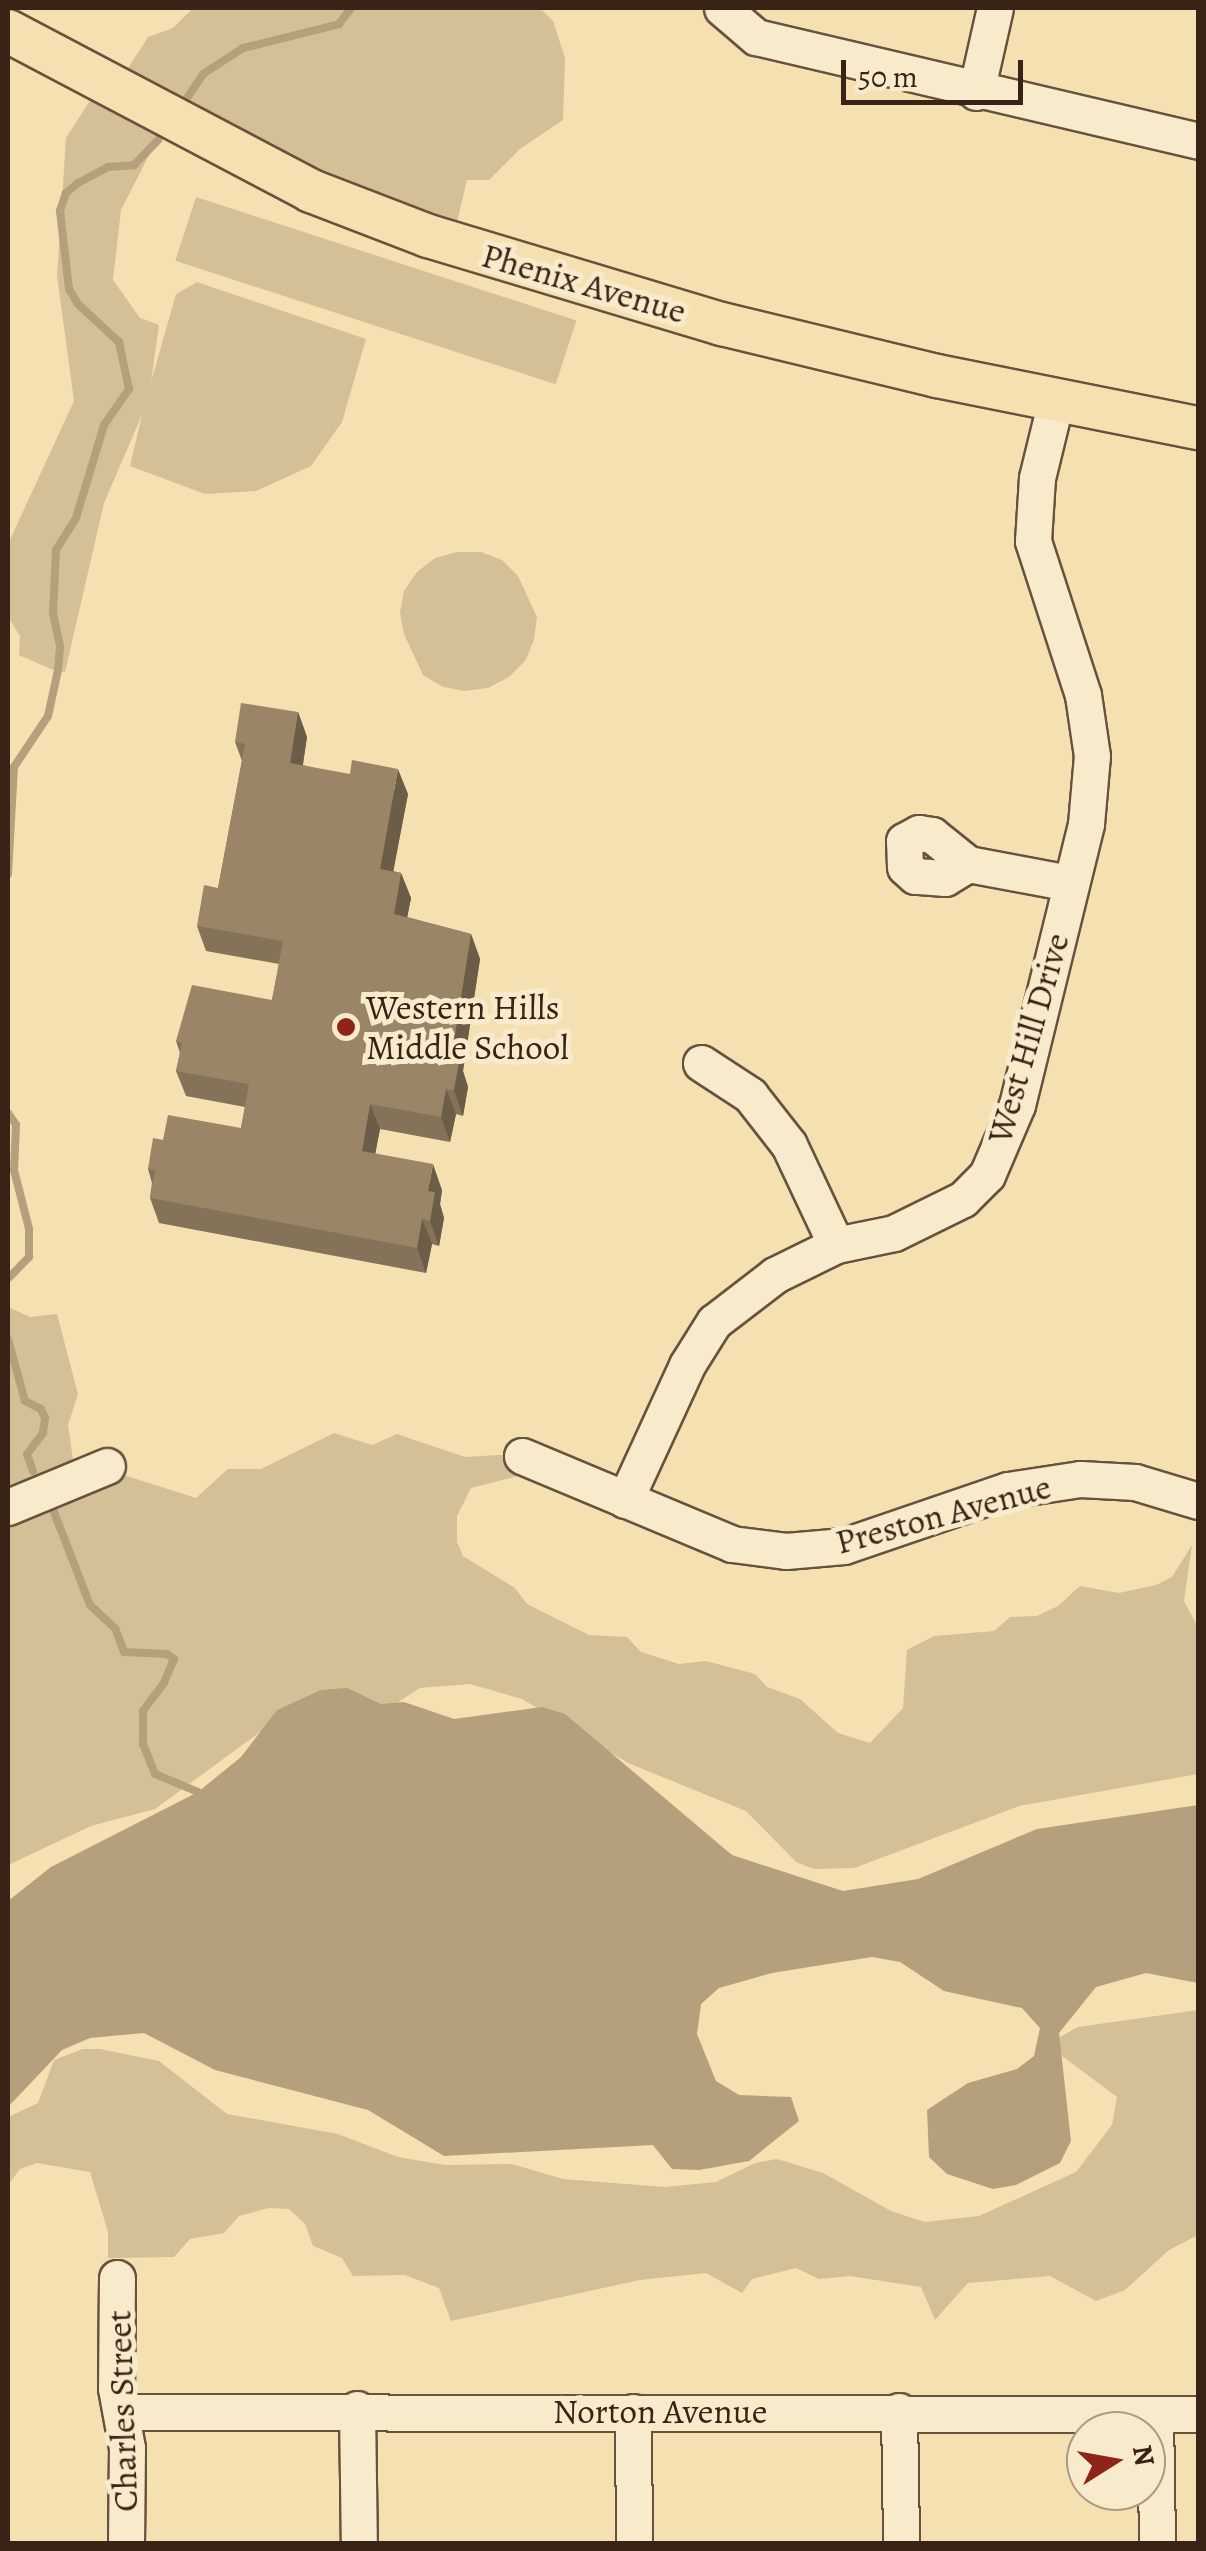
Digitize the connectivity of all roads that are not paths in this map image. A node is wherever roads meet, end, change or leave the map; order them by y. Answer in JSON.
{"nodes":[{"id":1,"x":722,"y":8,"type":"edge"},
{"id":2,"x":995,"y":8,"type":"edge"},
{"id":3,"x":8,"y":31,"type":"edge"},
{"id":4,"x":976,"y":92,"type":"junction"},
{"id":5,"x":1198,"y":141,"type":"edge"},
{"id":6,"x":1056,"y":400,"type":"junction"},
{"id":7,"x":1198,"y":428,"type":"edge"},
{"id":8,"x":968,"y":864,"type":"dead end"},
{"id":9,"x":1070,"y":883,"type":"junction"},
{"id":10,"x":701,"y":1063,"type":"dead end"},
{"id":11,"x":836,"y":1245,"type":"junction"},
{"id":12,"x":522,"y":1456,"type":"dead end"},
{"id":13,"x":106,"y":1466,"type":"dead end"},
{"id":14,"x":1197,"y":1493,"type":"edge"},
{"id":15,"x":625,"y":1500,"type":"junction"},
{"id":16,"x":8,"y":1507,"type":"edge"},
{"id":17,"x":117,"y":2278,"type":"dead end"},
{"id":18,"x":357,"y":2409,"type":"junction"},
{"id":19,"x":899,"y":2411,"type":"junction"},
{"id":20,"x":121,"y":2412,"type":"junction"},
{"id":21,"x":634,"y":2412,"type":"junction"},
{"id":22,"x":1066,"y":2413,"type":"edge"},
{"id":23,"x":1166,"y":2414,"type":"edge"},
{"id":24,"x":1198,"y":2414,"type":"edge"},
{"id":25,"x":1156,"y":2511,"type":"edge"},
{"id":26,"x":126,"y":2544,"type":"edge"},
{"id":27,"x":359,"y":2544,"type":"edge"},
{"id":28,"x":634,"y":2544,"type":"edge"},
{"id":29,"x":901,"y":2544,"type":"edge"},
{"id":30,"x":1157,"y":2544,"type":"edge"}],
"edges":[{"from":1,"to":4,"type":"street"},
{"from":2,"to":4,"type":"street"},
{"from":3,"to":6,"type":"main road","name":"Phenix Avenue"},
{"from":4,"to":5,"type":"street"},
{"from":6,"to":7,"type":"main road","name":"Phenix Avenue"},
{"from":6,"to":9,"type":"street","name":"West Hill Drive"},
{"from":8,"to":9,"type":"street"},
{"from":9,"to":11,"type":"street","name":"West Hill Drive"},
{"from":10,"to":11,"type":"street"},
{"from":11,"to":15,"type":"street","name":"West Hill Drive"},
{"from":12,"to":15,"type":"street","name":"Preston Avenue"},
{"from":13,"to":16,"type":"street"},
{"from":14,"to":15,"type":"street","name":"Preston Avenue"},
{"from":17,"to":20,"type":"street","name":"Charles Street"},
{"from":18,"to":20,"type":"street","name":"Norton Avenue"},
{"from":18,"to":21,"type":"street","name":"Norton Avenue"},
{"from":18,"to":27,"type":"street"},
{"from":19,"to":21,"type":"street","name":"Norton Avenue"},
{"from":19,"to":22,"type":"street","name":"Norton Avenue"},
{"from":19,"to":29,"type":"street"},
{"from":20,"to":26,"type":"street","name":"Charles Street"},
{"from":21,"to":28,"type":"street"},
{"from":23,"to":24,"type":"street","name":"Norton Avenue"},
{"from":25,"to":30,"type":"street"}]}
